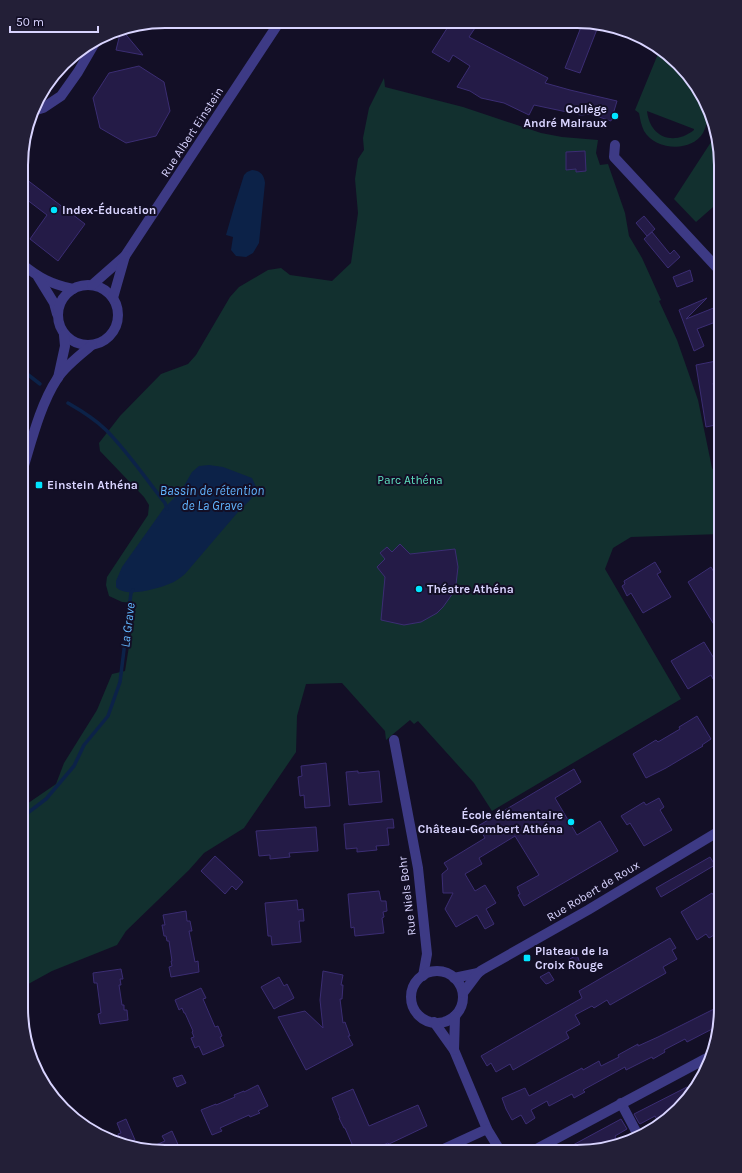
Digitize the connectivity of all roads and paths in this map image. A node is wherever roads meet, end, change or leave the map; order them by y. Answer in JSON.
{"nodes":[{"id":1,"x":275,"y":28,"type":"edge"},
{"id":2,"x":91,"y":50,"type":"edge"},
{"id":3,"x":40,"y":109,"type":"edge"},
{"id":4,"x":615,"y":145,"type":"dead end"},
{"id":5,"x":125,"y":256,"type":"junction"},
{"id":6,"x":714,"y":264,"type":"edge"},
{"id":7,"x":28,"y":269,"type":"edge"},
{"id":8,"x":38,"y":277,"type":"junction"},
{"id":9,"x":92,"y":286,"type":"junction"},
{"id":10,"x":73,"y":289,"type":"junction"},
{"id":11,"x":113,"y":298,"type":"junction"},
{"id":12,"x":58,"y":314,"type":"junction"},
{"id":13,"x":64,"y":335,"type":"junction"},
{"id":14,"x":92,"y":345,"type":"junction"},
{"id":15,"x":58,"y":378,"type":"junction"},
{"id":16,"x":28,"y":452,"type":"edge"},
{"id":17,"x":394,"y":740,"type":"dead end"},
{"id":18,"x":714,"y":834,"type":"edge"},
{"id":19,"x":427,"y":954,"type":"junction"},
{"id":20,"x":439,"y":971,"type":"junction"},
{"id":21,"x":478,"y":973,"type":"junction"},
{"id":22,"x":423,"y":976,"type":"junction"},
{"id":23,"x":454,"y":978,"type":"junction"},
{"id":24,"x":463,"y":993,"type":"junction"},
{"id":25,"x":455,"y":1016,"type":"junction"},
{"id":26,"x":434,"y":1022,"type":"junction"},
{"id":27,"x":454,"y":1050,"type":"junction"},
{"id":28,"x":704,"y":1060,"type":"edge"},
{"id":29,"x":621,"y":1103,"type":"junction"},
{"id":30,"x":488,"y":1129,"type":"junction"},
{"id":31,"x":636,"y":1131,"type":"edge"},
{"id":32,"x":453,"y":1145,"type":"edge"},
{"id":33,"x":497,"y":1145,"type":"edge"},
{"id":34,"x":544,"y":1145,"type":"edge"}],
"edges":[{"from":1,"to":5,"type":"street","name":"Rue Albert Einstein"},
{"from":2,"to":3,"type":"street"},
{"from":4,"to":6,"type":"street"},
{"from":5,"to":9,"type":"street","name":"Rue Albert Einstein"},
{"from":5,"to":11,"type":"street","name":"Rue Albert Einstein"},
{"from":7,"to":8,"type":"street"},
{"from":8,"to":10,"type":"street"},
{"from":8,"to":12,"type":"street"},
{"from":9,"to":10,"type":"street"},
{"from":9,"to":11,"type":"street"},
{"from":10,"to":12,"type":"street"},
{"from":11,"to":14,"type":"street"},
{"from":12,"to":13,"type":"street"},
{"from":13,"to":14,"type":"street"},
{"from":13,"to":15,"type":"street"},
{"from":14,"to":15,"type":"street"},
{"from":15,"to":16,"type":"street"},
{"from":17,"to":19,"type":"street","name":"Rue Niels Bohr"},
{"from":18,"to":21,"type":"street","name":"Rue Robert de Roux"},
{"from":19,"to":20,"type":"street","name":"Rue Niels Bohr"},
{"from":19,"to":22,"type":"street","name":"Rue Niels Bohr"},
{"from":20,"to":22,"type":"street"},
{"from":20,"to":23,"type":"street"},
{"from":21,"to":23,"type":"street","name":"Rue Robert de Roux"},
{"from":21,"to":24,"type":"street","name":"Rue Robert de Roux"},
{"from":22,"to":26,"type":"street"},
{"from":23,"to":24,"type":"street"},
{"from":24,"to":25,"type":"street"},
{"from":25,"to":26,"type":"street"},
{"from":25,"to":27,"type":"street"},
{"from":26,"to":27,"type":"street"},
{"from":27,"to":30,"type":"street"},
{"from":28,"to":29,"type":"street"},
{"from":29,"to":31,"type":"street"},
{"from":29,"to":34,"type":"street"},
{"from":30,"to":32,"type":"street"},
{"from":30,"to":33,"type":"street"}]}
